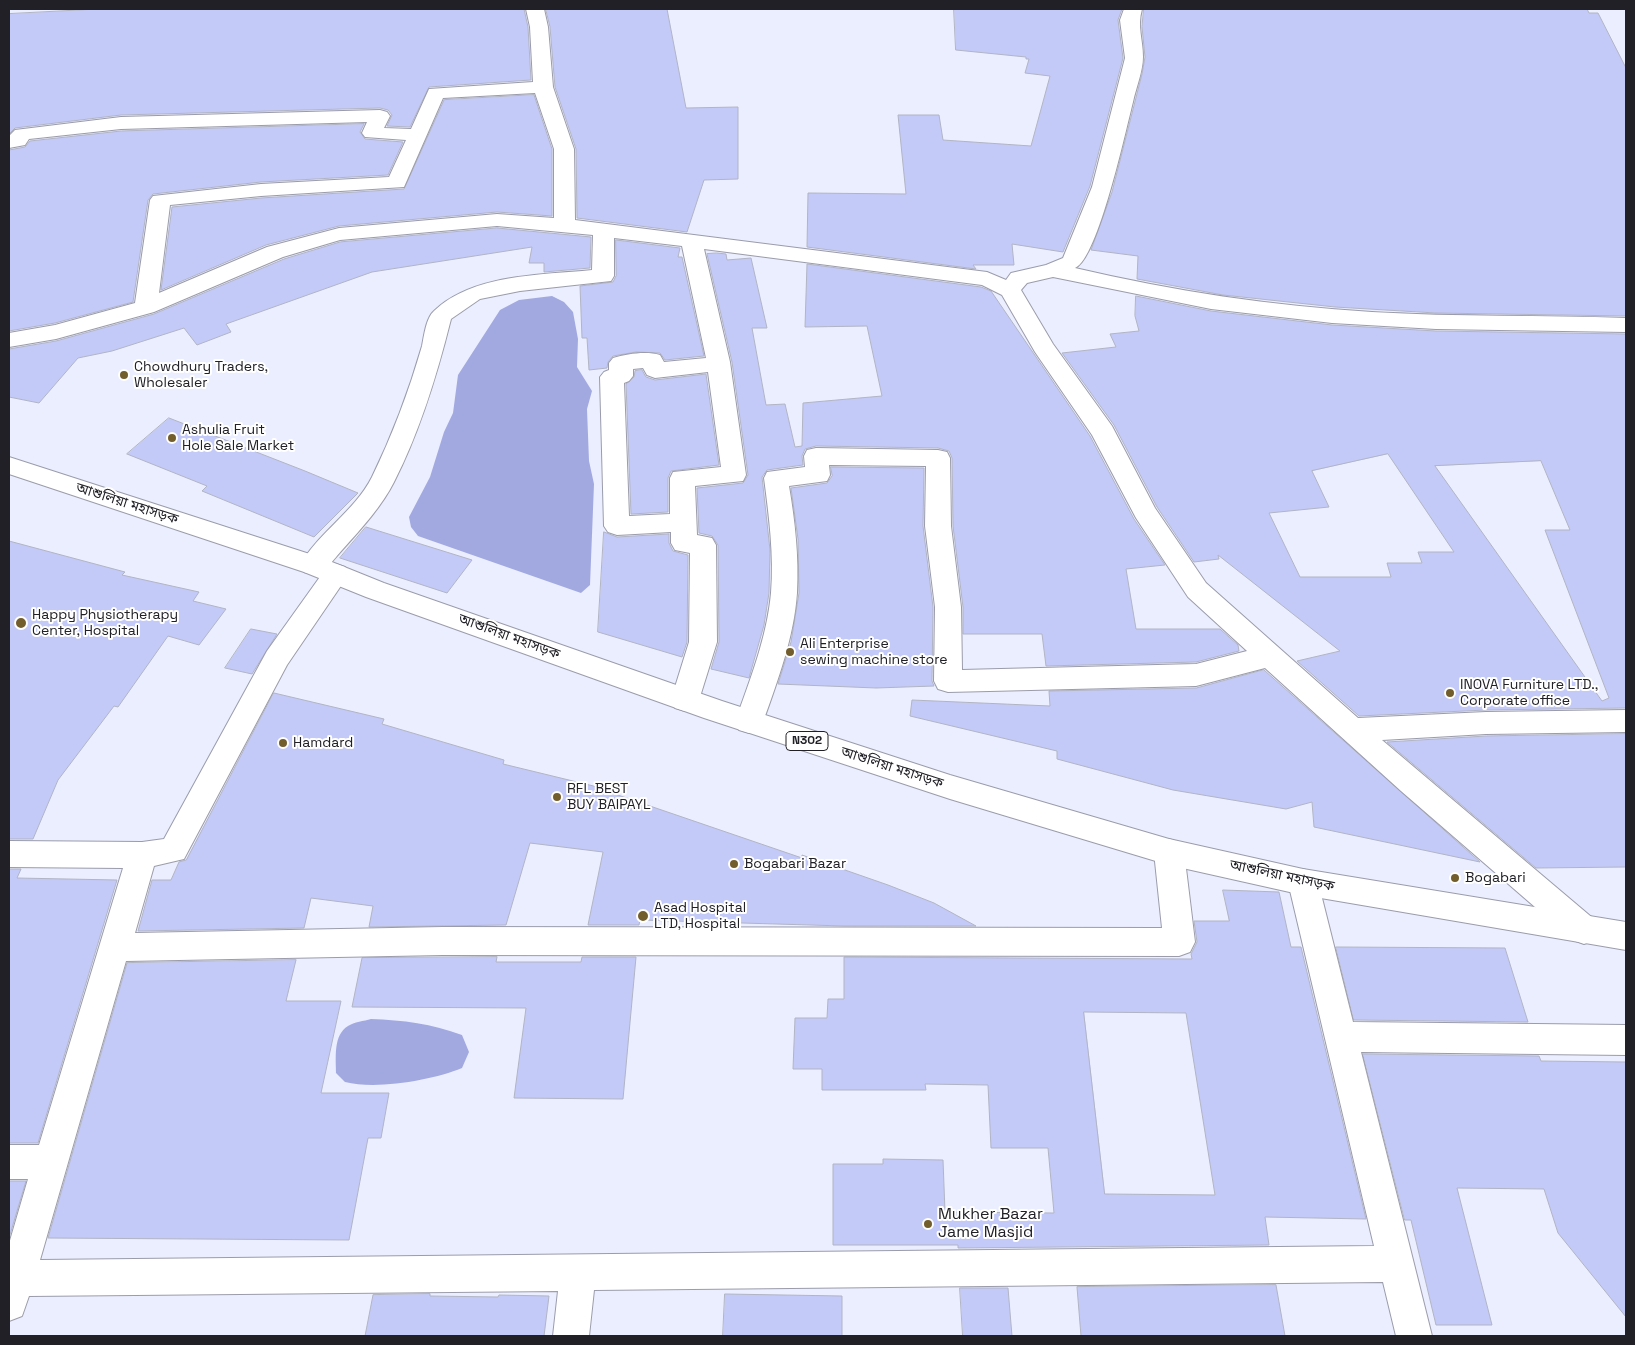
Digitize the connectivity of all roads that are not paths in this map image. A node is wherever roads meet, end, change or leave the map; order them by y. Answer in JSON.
{"nodes":[{"id":1,"x":535,"y":9,"type":"edge"},
{"id":2,"x":1133,"y":9,"type":"edge"},
{"id":3,"x":543,"y":87,"type":"junction"},
{"id":4,"x":419,"y":135,"type":"junction"},
{"id":5,"x":9,"y":142,"type":"edge"},
{"id":6,"x":565,"y":225,"type":"junction"},
{"id":7,"x":604,"y":231,"type":"junction"},
{"id":8,"x":692,"y":242,"type":"junction"},
{"id":9,"x":1053,"y":270,"type":"junction"},
{"id":10,"x":1010,"y":290,"type":"junction"},
{"id":11,"x":146,"y":307,"type":"junction"},
{"id":12,"x":1626,"y":325,"type":"edge"},
{"id":13,"x":9,"y":340,"type":"edge"},
{"id":14,"x":718,"y":364,"type":"junction"},
{"id":15,"x":9,"y":466,"type":"edge"},
{"id":16,"x":684,"y":522,"type":"junction"},
{"id":17,"x":325,"y":570,"type":"junction"},
{"id":18,"x":1270,"y":656,"type":"junction"},
{"id":19,"x":685,"y":700,"type":"junction"},
{"id":20,"x":1626,"y":721,"type":"edge"},
{"id":21,"x":748,"y":722,"type":"junction"},
{"id":22,"x":1352,"y":730,"type":"junction"},
{"id":23,"x":1169,"y":852,"type":"junction"},
{"id":24,"x":9,"y":854,"type":"edge"},
{"id":25,"x":142,"y":855,"type":"junction"},
{"id":26,"x":1303,"y":882,"type":"junction"},
{"id":27,"x":1584,"y":930,"type":"junction"},
{"id":28,"x":1626,"y":936,"type":"edge"},
{"id":29,"x":115,"y":947,"type":"junction"},
{"id":30,"x":1341,"y":1037,"type":"junction"},
{"id":31,"x":1626,"y":1040,"type":"edge"},
{"id":32,"x":9,"y":1162,"type":"edge"},
{"id":33,"x":51,"y":1162,"type":"junction"},
{"id":34,"x":1396,"y":1264,"type":"junction"},
{"id":35,"x":578,"y":1272,"type":"junction"},
{"id":36,"x":13,"y":1291,"type":"edge"},
{"id":37,"x":571,"y":1336,"type":"edge"},
{"id":38,"x":1414,"y":1336,"type":"edge"}],
"edges":[{"from":1,"to":3,"type":"main road"},
{"from":2,"to":9,"type":"main road"},
{"from":3,"to":4,"type":"main road"},
{"from":3,"to":6,"type":"main road"},
{"from":4,"to":5,"type":"main road"},
{"from":4,"to":11,"type":"main road"},
{"from":6,"to":7,"type":"main road"},
{"from":6,"to":11,"type":"main road"},
{"from":7,"to":8,"type":"main road"},
{"from":7,"to":17,"type":"main road"},
{"from":8,"to":10,"type":"main road"},
{"from":8,"to":14,"type":"main road"},
{"from":9,"to":10,"type":"main road"},
{"from":9,"to":12,"type":"main road"},
{"from":10,"to":18,"type":"main road"},
{"from":11,"to":13,"type":"main road"},
{"from":14,"to":16,"type":"main road"},
{"from":14,"to":16,"type":"main road"},
{"from":15,"to":17,"type":"main road","name":"আশুলিয়া মহাসড়ক","number":"N302"},
{"from":16,"to":19,"type":"main road"},
{"from":17,"to":19,"type":"main road","name":"আশুলিয়া মহাসড়ক","number":"N302"},
{"from":17,"to":25,"type":"main road"},
{"from":18,"to":21,"type":"main road"},
{"from":18,"to":22,"type":"main road"},
{"from":19,"to":21,"type":"main road","name":"আশুলিয়া মহাসড়ক","number":"N302"},
{"from":20,"to":22,"type":"main road"},
{"from":21,"to":23,"type":"main road","name":"আশুলিয়া মহাসড়ক","number":"N302"},
{"from":22,"to":27,"type":"main road"},
{"from":23,"to":26,"type":"main road","name":"আশুলিয়া মহাসড়ক","number":"N302"},
{"from":23,"to":29,"type":"main road"},
{"from":24,"to":25,"type":"main road"},
{"from":25,"to":29,"type":"main road"},
{"from":26,"to":27,"type":"main road","name":"আশুলিয়া মহাসড়ক","number":"N302"},
{"from":26,"to":30,"type":"main road"},
{"from":27,"to":28,"type":"main road","name":"আশুলিয়া মহাসড়ক","number":"N302"},
{"from":29,"to":33,"type":"main road"},
{"from":30,"to":31,"type":"main road"},
{"from":30,"to":34,"type":"main road"},
{"from":32,"to":33,"type":"main road"},
{"from":33,"to":36,"type":"main road"},
{"from":34,"to":35,"type":"main road"},
{"from":34,"to":38,"type":"main road"},
{"from":35,"to":36,"type":"main road"},
{"from":35,"to":37,"type":"main road"}]}
